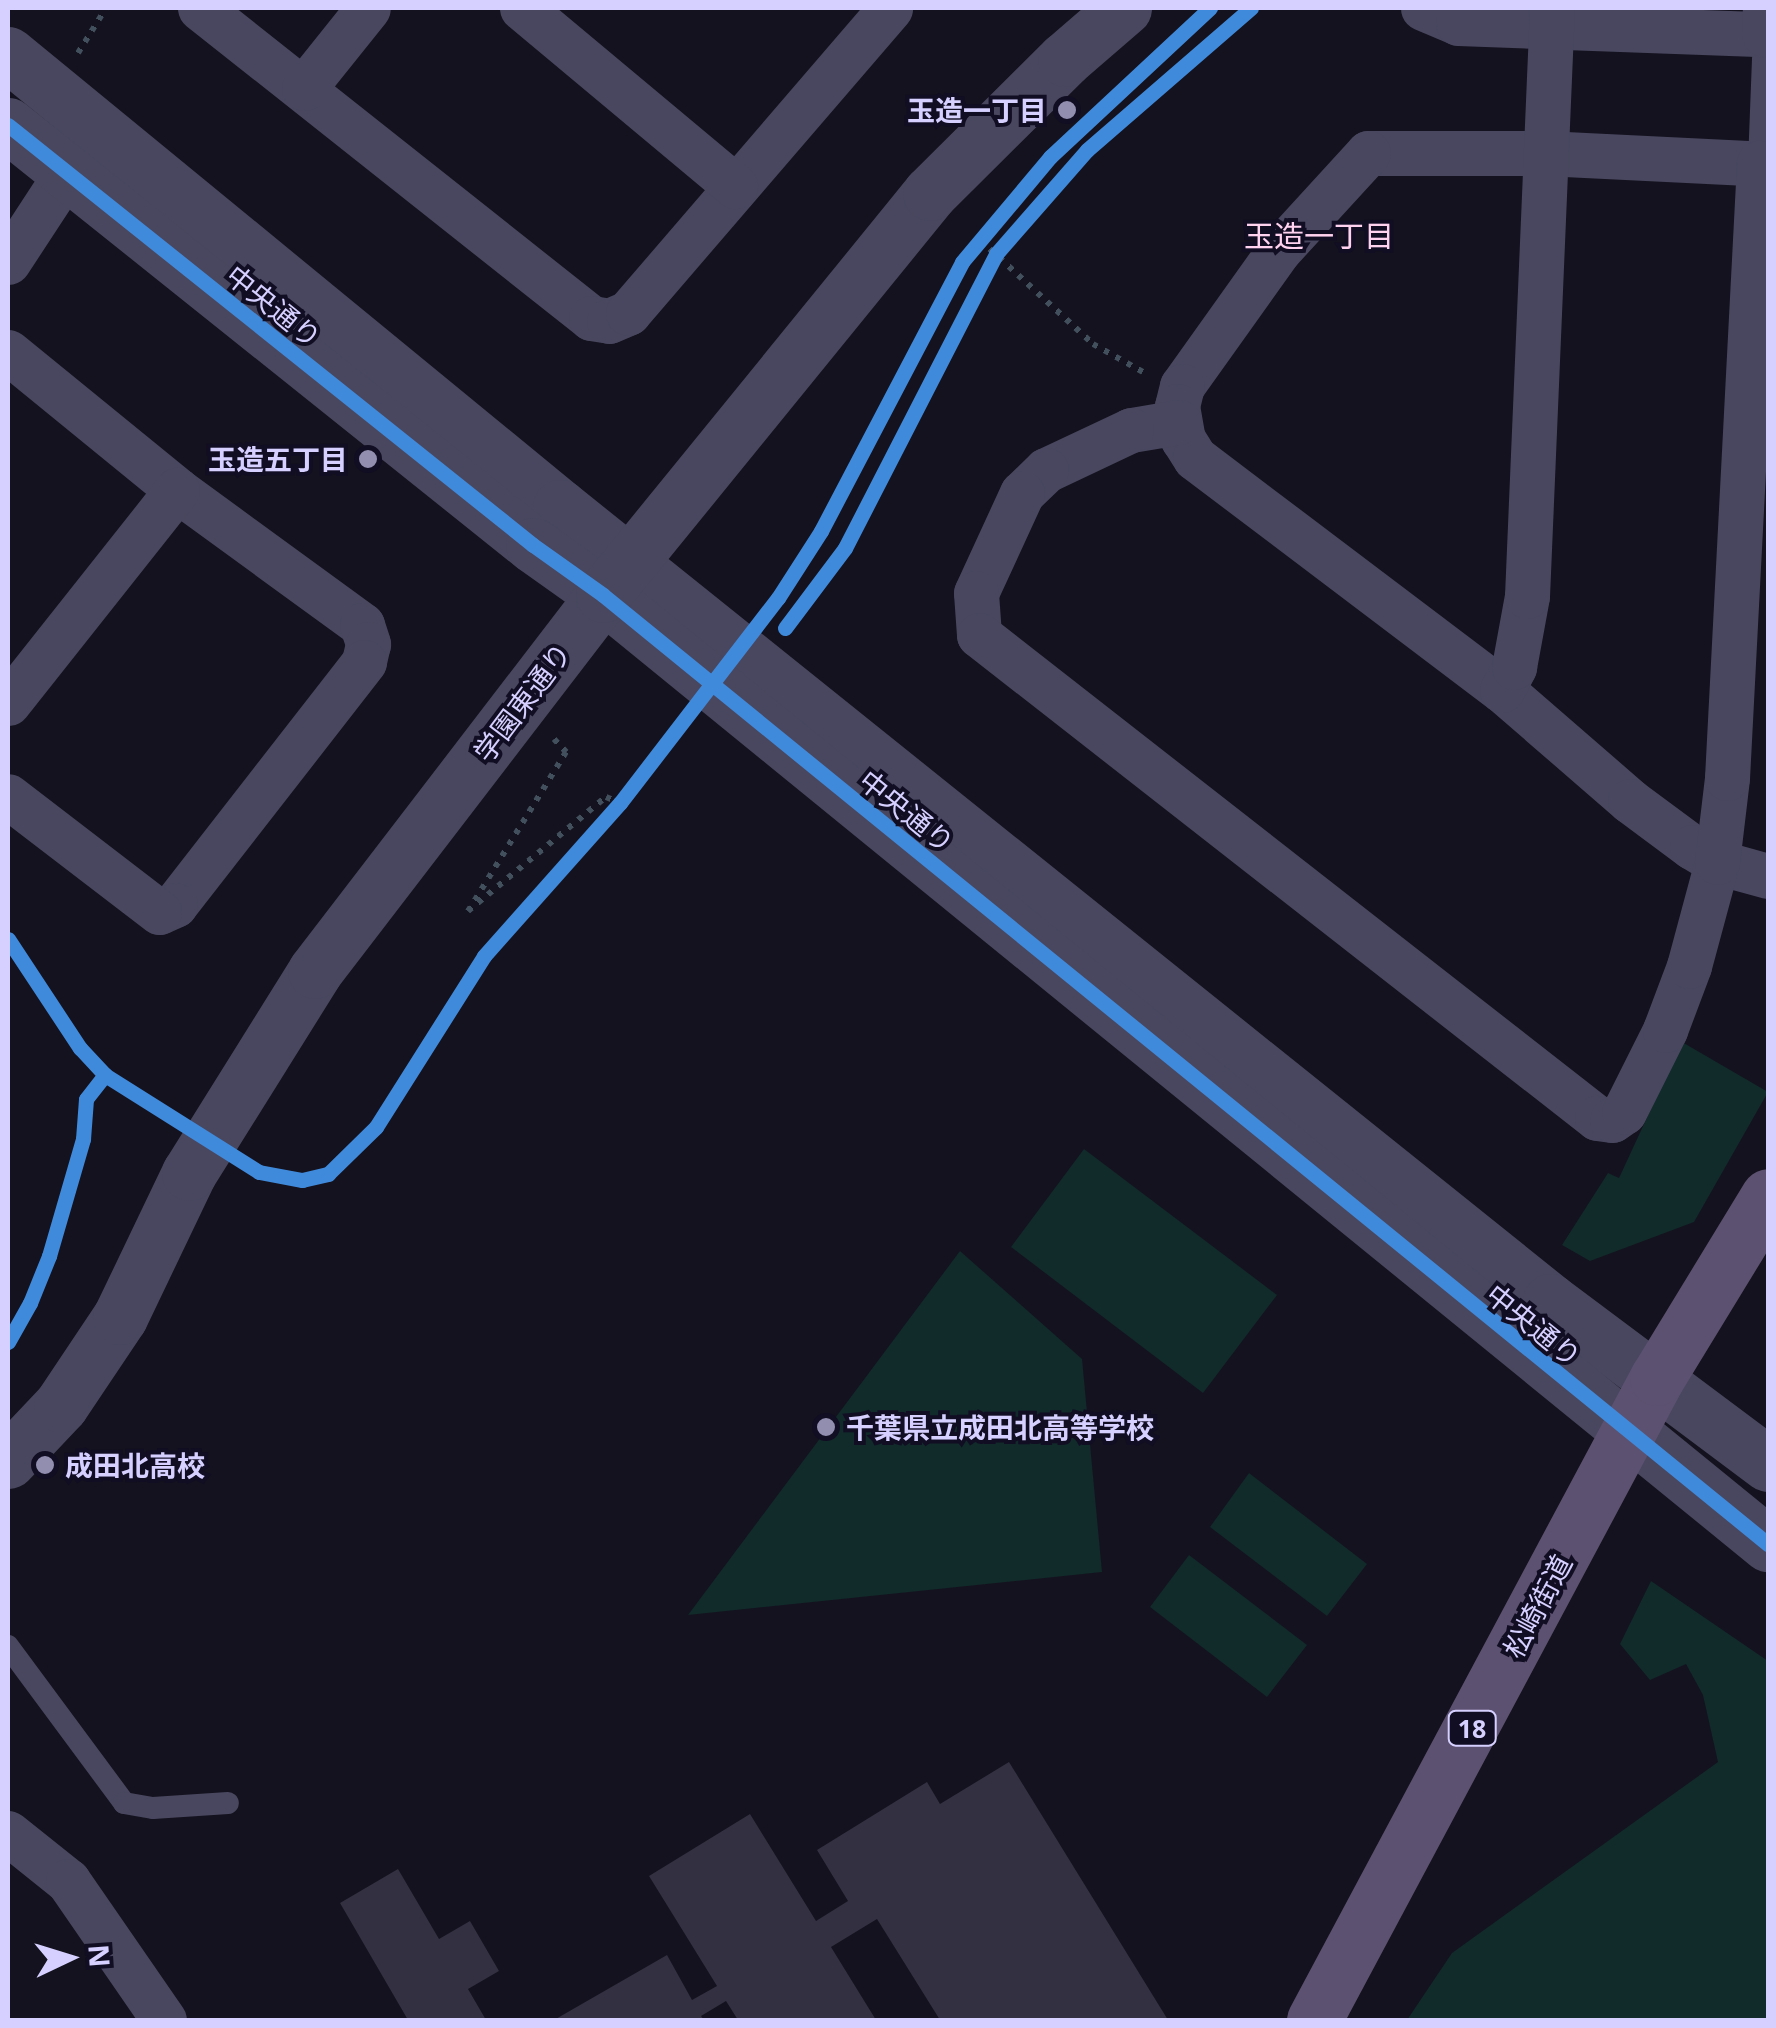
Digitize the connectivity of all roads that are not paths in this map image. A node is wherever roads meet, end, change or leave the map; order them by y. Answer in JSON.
{"nodes":[{"id":1,"x":200,"y":8,"type":"edge"},
{"id":2,"x":368,"y":8,"type":"edge"},
{"id":3,"x":522,"y":8,"type":"edge"},
{"id":4,"x":1124,"y":8,"type":"edge"},
{"id":5,"x":1423,"y":8,"type":"edge"},
{"id":6,"x":876,"y":12,"type":"edge"},
{"id":7,"x":1552,"y":16,"type":"edge"},
{"id":8,"x":1765,"y":21,"type":"edge"},
{"id":9,"x":8,"y":54,"type":"edge"},
{"id":10,"x":304,"y":88,"type":"junction"},
{"id":11,"x":8,"y":125,"type":"edge"},
{"id":12,"x":85,"y":151,"type":"junction"},
{"id":13,"x":1544,"y":153,"type":"junction"},
{"id":14,"x":1764,"y":164,"type":"edge"},
{"id":15,"x":735,"y":186,"type":"junction"},
{"id":16,"x":8,"y":262,"type":"edge"},
{"id":17,"x":8,"y":352,"type":"edge"},
{"id":18,"x":1180,"y":404,"type":"junction"},
{"id":19,"x":177,"y":490,"type":"junction"},
{"id":20,"x":617,"y":578,"type":"junction"},
{"id":21,"x":1502,"y":690,"type":"junction"},
{"id":22,"x":8,"y":704,"type":"edge"},
{"id":23,"x":8,"y":796,"type":"edge"},
{"id":24,"x":1717,"y":862,"type":"junction"},
{"id":25,"x":1768,"y":876,"type":"edge"},
{"id":26,"x":1760,"y":1226,"type":"edge"},
{"id":27,"x":1657,"y":1378,"type":"junction"},
{"id":28,"x":1630,"y":1435,"type":"junction"},
{"id":29,"x":8,"y":1461,"type":"edge"},
{"id":30,"x":1768,"y":1464,"type":"edge"},
{"id":31,"x":1768,"y":1544,"type":"edge"},
{"id":32,"x":8,"y":1646,"type":"edge"},
{"id":33,"x":228,"y":1803,"type":"dead end"},
{"id":34,"x":8,"y":1832,"type":"edge"},
{"id":35,"x":164,"y":2020,"type":"edge"},
{"id":36,"x":1314,"y":2020,"type":"edge"}],
"edges":[{"from":1,"to":10,"type":"street"},
{"from":2,"to":10,"type":"street"},
{"from":3,"to":15,"type":"street"},
{"from":4,"to":20,"type":"street","name":"学園東通り"},
{"from":5,"to":7,"type":"street"},
{"from":6,"to":15,"type":"street"},
{"from":7,"to":8,"type":"street"},
{"from":7,"to":13,"type":"street"},
{"from":8,"to":14,"type":"lane"},
{"from":9,"to":12,"type":"street","name":"中央通り"},
{"from":10,"to":15,"type":"street"},
{"from":11,"to":12,"type":"street","name":"中央通り"},
{"from":12,"to":16,"type":"street"},
{"from":12,"to":20,"type":"street","name":"中央通り"},
{"from":13,"to":14,"type":"street"},
{"from":13,"to":18,"type":"street"},
{"from":13,"to":21,"type":"street"},
{"from":14,"to":24,"type":"street"},
{"from":17,"to":19,"type":"street"},
{"from":18,"to":21,"type":"street"},
{"from":18,"to":24,"type":"street"},
{"from":19,"to":22,"type":"street"},
{"from":19,"to":23,"type":"street"},
{"from":20,"to":27,"type":"street","name":"中央通り"},
{"from":20,"to":28,"type":"street","name":"中央通り"},
{"from":20,"to":29,"type":"street","name":"学園東通り"},
{"from":21,"to":24,"type":"street"},
{"from":24,"to":25,"type":"street"},
{"from":26,"to":27,"type":"main road","name":"松崎街道","number":"18"},
{"from":27,"to":28,"type":"main road","name":"松崎街道","number":"18"},
{"from":27,"to":30,"type":"street","name":"中央通り"},
{"from":28,"to":31,"type":"street","name":"中央通り"},
{"from":28,"to":36,"type":"main road","name":"松崎街道","number":"18"},
{"from":32,"to":33,"type":"lane"},
{"from":34,"to":35,"type":"street"}]}
